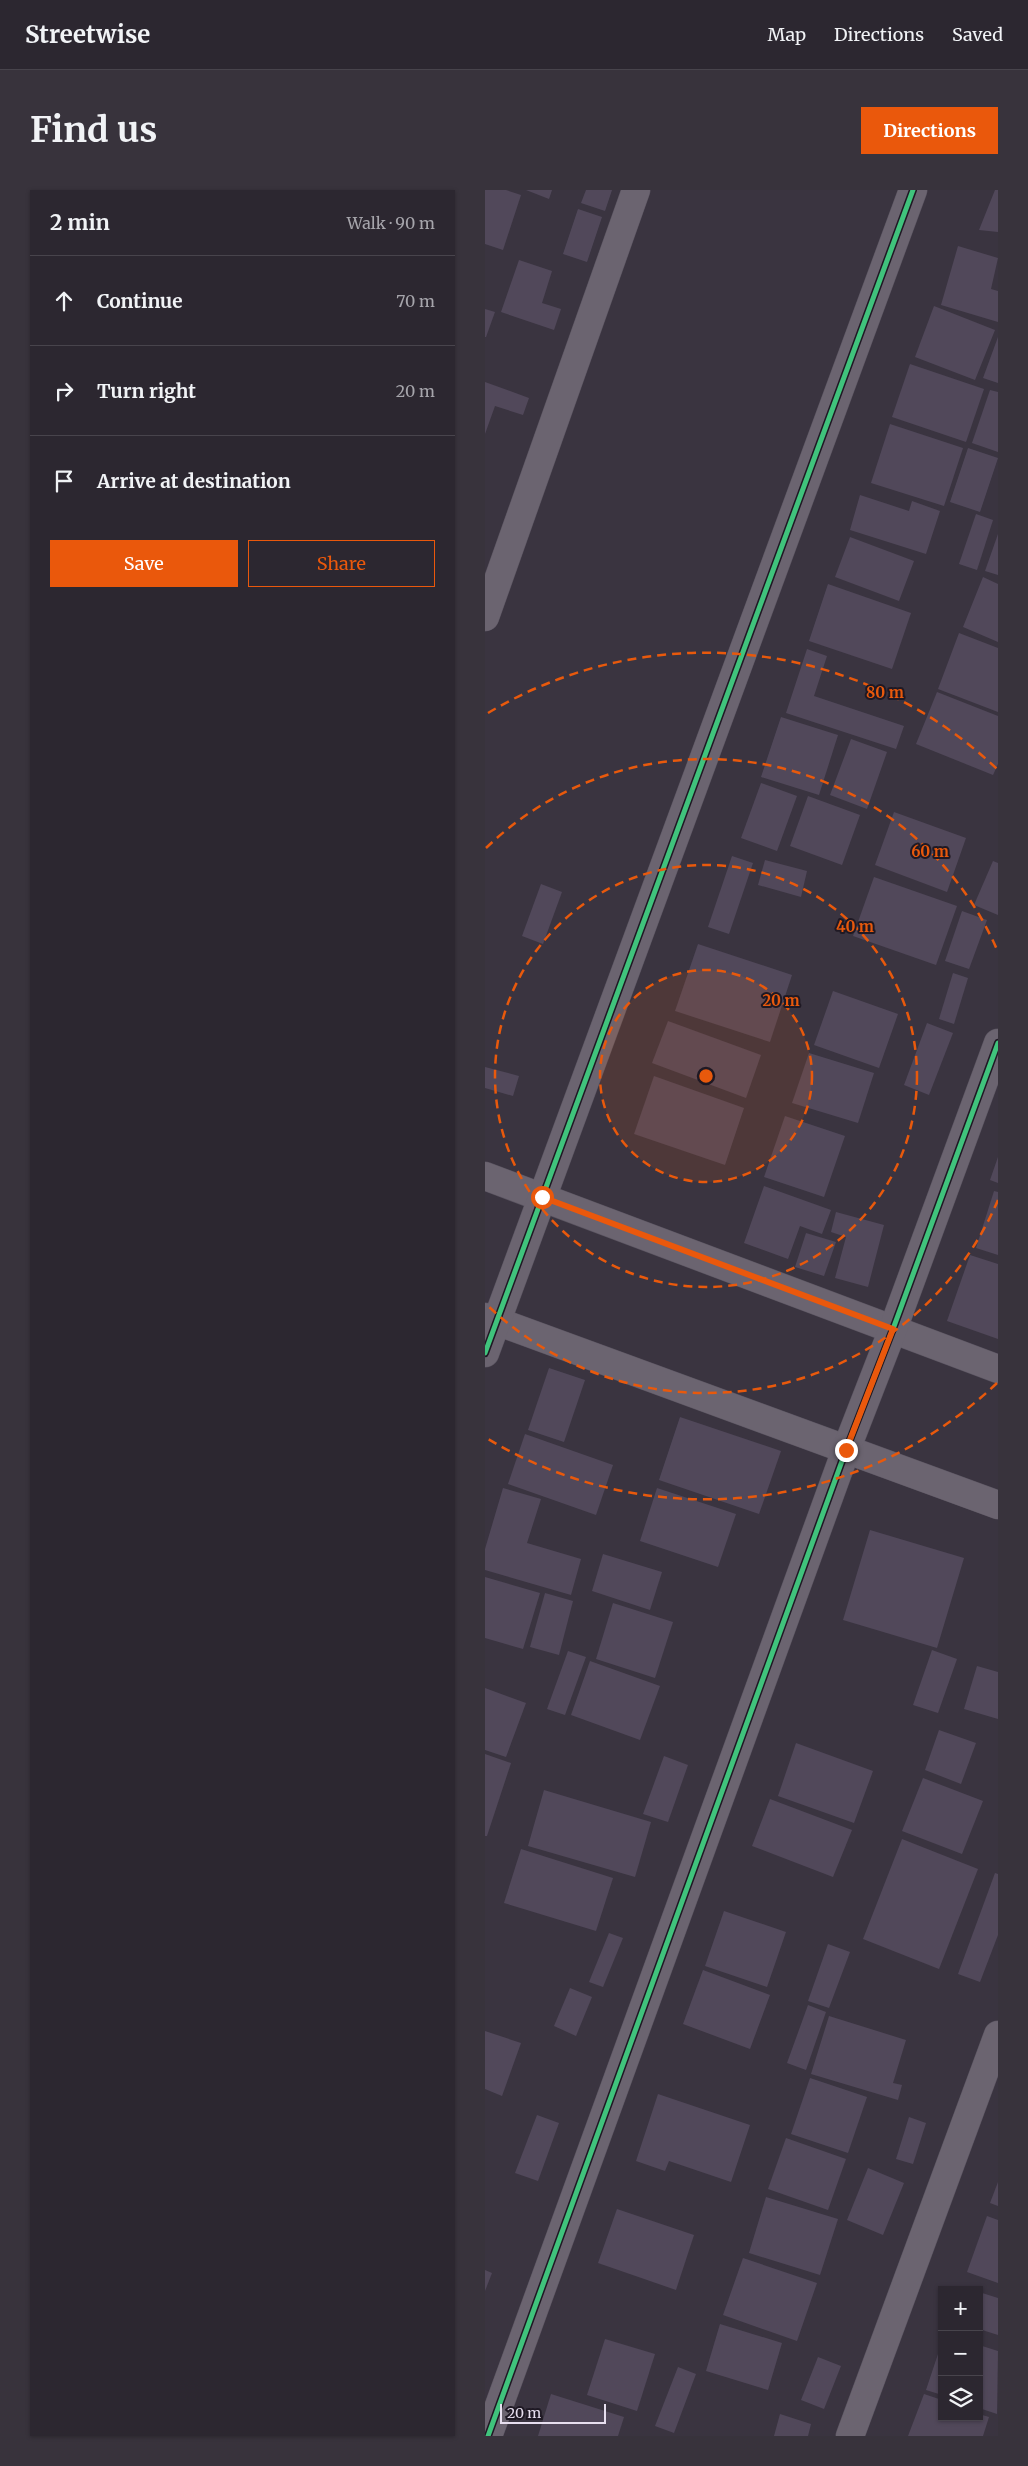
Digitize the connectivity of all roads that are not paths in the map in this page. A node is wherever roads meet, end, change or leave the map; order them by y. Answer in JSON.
{"nodes":[{"id":1,"x":636,"y":190,"type":"edge"},
{"id":2,"x":913,"y":190,"type":"edge"},
{"id":3,"x":485,"y":617,"type":"edge"},
{"id":4,"x":998,"y":1043,"type":"edge"},
{"id":5,"x":485,"y":1176,"type":"edge"},
{"id":6,"x":542,"y":1197,"type":"junction"},
{"id":7,"x":491,"y":1319,"type":"edge"},
{"id":8,"x":893,"y":1329,"type":"junction"},
{"id":9,"x":485,"y":1353,"type":"edge"},
{"id":10,"x":998,"y":1368,"type":"edge"},
{"id":11,"x":846,"y":1450,"type":"junction"},
{"id":12,"x":998,"y":1505,"type":"edge"},
{"id":13,"x":998,"y":2035,"type":"edge"},
{"id":14,"x":488,"y":2436,"type":"edge"},
{"id":15,"x":850,"y":2436,"type":"edge"}],
"edges":[{"from":1,"to":3,"type":"street"},
{"from":2,"to":6,"type":"street"},
{"from":4,"to":8,"type":"street"},
{"from":5,"to":6,"type":"street"},
{"from":6,"to":7,"type":"street"},
{"from":6,"to":8,"type":"street"},
{"from":7,"to":9,"type":"street"},
{"from":7,"to":11,"type":"street"},
{"from":8,"to":10,"type":"street"},
{"from":8,"to":11,"type":"street"},
{"from":11,"to":12,"type":"street"},
{"from":11,"to":14,"type":"street"},
{"from":13,"to":15,"type":"street"}]}
